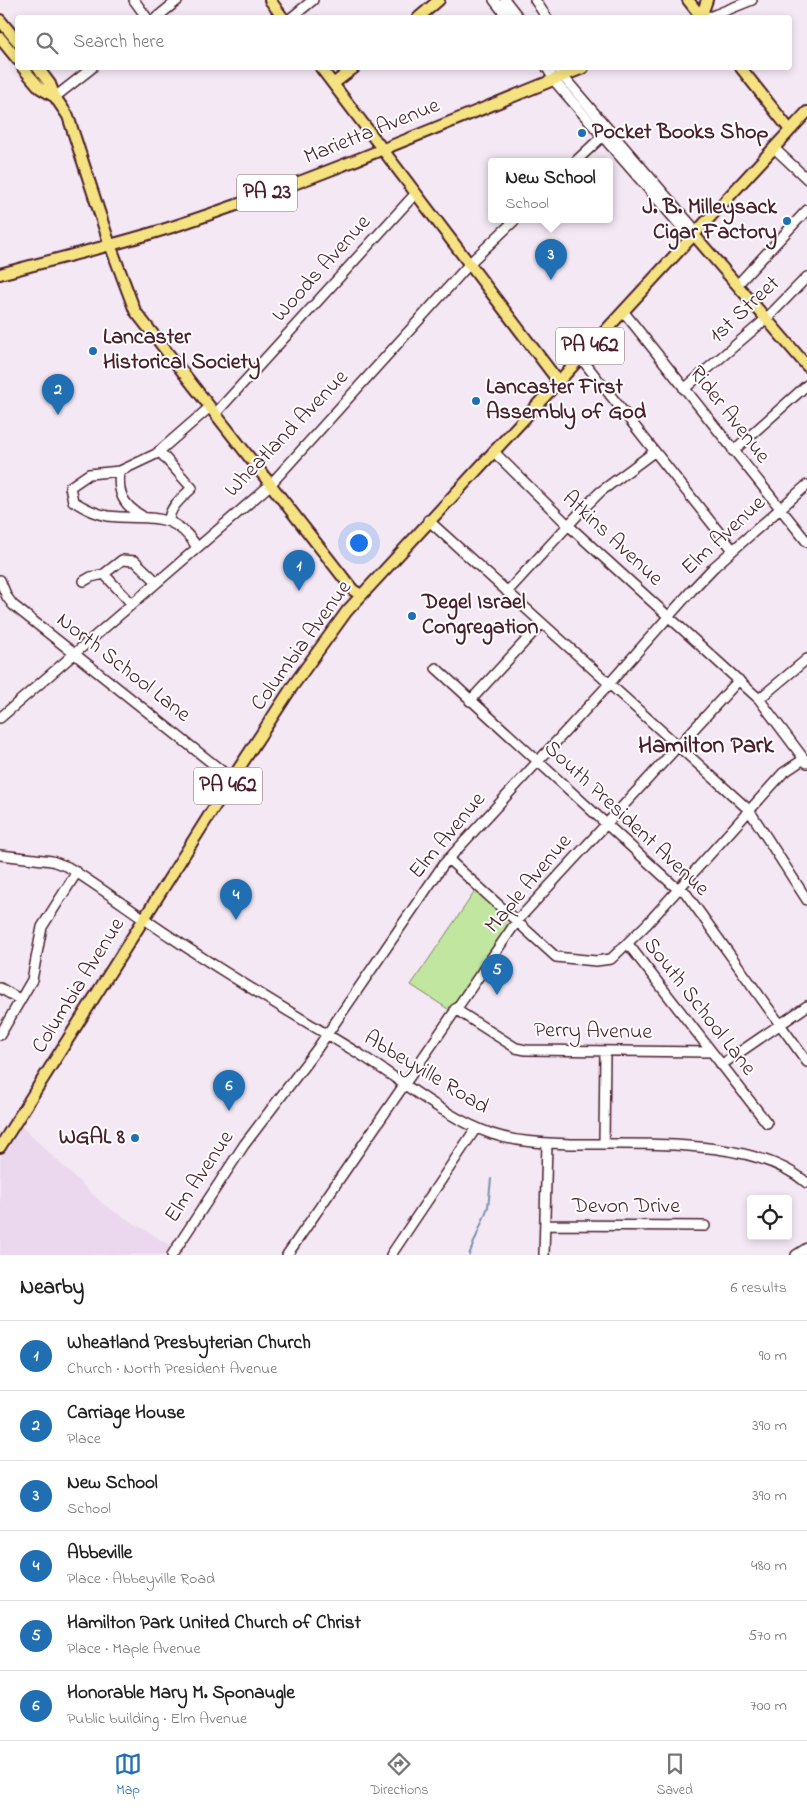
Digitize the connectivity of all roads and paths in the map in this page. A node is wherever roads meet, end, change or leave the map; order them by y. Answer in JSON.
{"nodes":[{"id":1,"x":134,"y":0,"type":"edge"},
{"id":2,"x":178,"y":0,"type":"edge"},
{"id":3,"x":270,"y":0,"type":"edge"},
{"id":4,"x":313,"y":0,"type":"edge"},
{"id":5,"x":439,"y":0,"type":"edge"},
{"id":6,"x":494,"y":0,"type":"edge"},
{"id":7,"x":505,"y":0,"type":"edge"},
{"id":8,"x":535,"y":0,"type":"edge"},
{"id":9,"x":688,"y":0,"type":"edge"},
{"id":10,"x":707,"y":0,"type":"edge"},
{"id":11,"x":752,"y":0,"type":"edge"},
{"id":12,"x":145,"y":15,"type":"edge"},
{"id":13,"x":160,"y":15,"type":"edge"},
{"id":14,"x":281,"y":15,"type":"edge"},
{"id":15,"x":295,"y":15,"type":"edge"},
{"id":16,"x":422,"y":15,"type":"edge"},
{"id":17,"x":506,"y":15,"type":"edge"},
{"id":18,"x":517,"y":15,"type":"edge"},
{"id":19,"x":545,"y":15,"type":"edge"},
{"id":20,"x":699,"y":15,"type":"edge"},
{"id":21,"x":702,"y":15,"type":"edge"},
{"id":22,"x":714,"y":15,"type":"edge"},
{"id":23,"x":0,"y":20,"type":"edge"},
{"id":24,"x":0,"y":38,"type":"edge"},
{"id":25,"x":15,"y":38,"type":"edge"},
{"id":26,"x":15,"y":56,"type":"edge"},
{"id":27,"x":25,"y":70,"type":"edge"},
{"id":28,"x":40,"y":70,"type":"edge"},
{"id":29,"x":89,"y":70,"type":"edge"},
{"id":30,"x":322,"y":70,"type":"edge"},
{"id":31,"x":351,"y":70,"type":"edge"},
{"id":32,"x":575,"y":70,"type":"edge"},
{"id":33,"x":743,"y":70,"type":"edge"},
{"id":34,"x":559,"y":74,"type":"edge"},
{"id":35,"x":333,"y":84,"type":"junction"},
{"id":36,"x":55,"y":97,"type":"junction"},
{"id":37,"x":807,"y":112,"type":"edge"},
{"id":38,"x":790,"y":130,"type":"junction"},
{"id":39,"x":606,"y":133,"type":"junction"},
{"id":40,"x":382,"y":148,"type":"junction"},
{"id":41,"x":774,"y":148,"type":"junction"},
{"id":42,"x":579,"y":158,"type":"edge"},
{"id":43,"x":807,"y":179,"type":"edge"},
{"id":44,"x":416,"y":193,"type":"junction"},
{"id":45,"x":807,"y":210,"type":"edge"},
{"id":46,"x":512,"y":223,"type":"edge"},
{"id":47,"x":694,"y":236,"type":"junction"},
{"id":48,"x":110,"y":245,"type":"junction"},
{"id":49,"x":470,"y":264,"type":"junction"},
{"id":50,"x":0,"y":274,"type":"edge"},
{"id":51,"x":807,"y":277,"type":"edge"},
{"id":52,"x":737,"y":285,"type":"junction"},
{"id":53,"x":623,"y":311,"type":"junction"},
{"id":54,"x":766,"y":319,"type":"junction"},
{"id":55,"x":580,"y":357,"type":"junction"},
{"id":56,"x":807,"y":366,"type":"edge"},
{"id":57,"x":558,"y":381,"type":"junction"},
{"id":58,"x":807,"y":385,"type":"edge"},
{"id":59,"x":684,"y":389,"type":"junction"},
{"id":60,"x":212,"y":411,"type":"junction"},
{"id":61,"x":159,"y":451,"type":"junction"},
{"id":62,"x":493,"y":451,"type":"junction"},
{"id":63,"x":733,"y":451,"type":"junction"},
{"id":64,"x":654,"y":452,"type":"junction"},
{"id":65,"x":120,"y":472,"type":"junction"},
{"id":66,"x":270,"y":484,"type":"junction"},
{"id":67,"x":807,"y":485,"type":"edge"},
{"id":68,"x":780,"y":510,"type":"junction"},
{"id":69,"x":144,"y":517,"type":"junction"},
{"id":70,"x":169,"y":520,"type":"junction"},
{"id":71,"x":428,"y":520,"type":"junction"},
{"id":72,"x":568,"y":525,"type":"junction"},
{"id":73,"x":807,"y":542,"type":"edge"},
{"id":74,"x":197,"y":547,"type":"junction"},
{"id":75,"x":733,"y":550,"type":"junction"},
{"id":76,"x":104,"y":574,"type":"junction"},
{"id":77,"x":0,"y":580,"type":"edge"},
{"id":78,"x":84,"y":581,"type":"dead end"},
{"id":79,"x":157,"y":582,"type":"junction"},
{"id":80,"x":507,"y":592,"type":"junction"},
{"id":81,"x":361,"y":595,"type":"junction"},
{"id":82,"x":132,"y":604,"type":"junction"},
{"id":83,"x":669,"y":617,"type":"junction"},
{"id":84,"x":542,"y":623,"type":"junction"},
{"id":85,"x":74,"y":654,"type":"junction"},
{"id":86,"x":807,"y":659,"type":"edge"},
{"id":87,"x":436,"y":668,"type":"dead end"},
{"id":88,"x":739,"y":680,"type":"junction"},
{"id":89,"x":609,"y":684,"type":"junction"},
{"id":90,"x":759,"y":699,"type":"junction"},
{"id":91,"x":470,"y":701,"type":"junction"},
{"id":92,"x":0,"y":718,"type":"edge"},
{"id":93,"x":678,"y":747,"type":"junction"},
{"id":94,"x":806,"y":761,"type":"edge"},
{"id":95,"x":538,"y":762,"type":"junction"},
{"id":96,"x":232,"y":778,"type":"junction"},
{"id":97,"x":749,"y":810,"type":"junction"},
{"id":98,"x":606,"y":823,"type":"junction"},
{"id":99,"x":0,"y":856,"type":"edge"},
{"id":100,"x":448,"y":859,"type":"junction"},
{"id":101,"x":77,"y":872,"type":"junction"},
{"id":102,"x":679,"y":888,"type":"junction"},
{"id":103,"x":807,"y":900,"type":"edge"},
{"id":104,"x":144,"y":918,"type":"junction"},
{"id":105,"x":517,"y":921,"type":"junction"},
{"id":106,"x":628,"y":944,"type":"junction"},
{"id":107,"x":0,"y":988,"type":"edge"},
{"id":108,"x":21,"y":1000,"type":"junction"},
{"id":109,"x":807,"y":1006,"type":"edge"},
{"id":110,"x":455,"y":1009,"type":"junction"},
{"id":111,"x":780,"y":1024,"type":"junction"},
{"id":112,"x":0,"y":1035,"type":"edge"},
{"id":113,"x":327,"y":1035,"type":"junction"},
{"id":114,"x":605,"y":1051,"type":"junction"},
{"id":115,"x":711,"y":1052,"type":"junction"},
{"id":116,"x":807,"y":1062,"type":"edge"},
{"id":117,"x":721,"y":1065,"type":"junction"},
{"id":118,"x":404,"y":1084,"type":"junction"},
{"id":119,"x":767,"y":1123,"type":"dead end"},
{"id":120,"x":476,"y":1128,"type":"junction"},
{"id":121,"x":547,"y":1143,"type":"junction"},
{"id":122,"x":604,"y":1144,"type":"junction"},
{"id":123,"x":0,"y":1147,"type":"edge"},
{"id":124,"x":807,"y":1183,"type":"edge"},
{"id":125,"x":547,"y":1225,"type":"junction"},
{"id":126,"x":705,"y":1226,"type":"dead end"},
{"id":127,"x":807,"y":1248,"type":"edge"},
{"id":128,"x":172,"y":1255,"type":"edge"},
{"id":129,"x":287,"y":1255,"type":"edge"},
{"id":130,"x":390,"y":1255,"type":"edge"},
{"id":131,"x":544,"y":1255,"type":"edge"},
{"id":132,"x":796,"y":1255,"type":"edge"}],
"edges":[{"from":1,"to":12,"type":"street"},
{"from":2,"to":13,"type":"street"},
{"from":3,"to":14,"type":"main road"},
{"from":4,"to":15,"type":"street"},
{"from":5,"to":16,"type":"main road"},
{"from":6,"to":17,"type":"street"},
{"from":7,"to":18,"type":"street"},
{"from":8,"to":19,"type":"street"},
{"from":9,"to":20,"type":"main road"},
{"from":10,"to":21,"type":"main road"},
{"from":11,"to":22,"type":"street"},
{"from":23,"to":25,"type":"main road"},
{"from":24,"to":26,"type":"main road"},
{"from":27,"to":36,"type":"main road"},
{"from":28,"to":36,"type":"main road"},
{"from":29,"to":36,"type":"street"},
{"from":30,"to":35,"type":"main road"},
{"from":31,"to":35,"type":"main road"},
{"from":32,"to":34,"type":"main road","name":"Marietta Avenue","number":"PA 23"},
{"from":33,"to":38,"type":"main road"},
{"from":34,"to":39,"type":"street"},
{"from":34,"to":40,"type":"main road","name":"Marietta Avenue","number":"PA 23"},
{"from":35,"to":40,"type":"main road","number":"PA 462"},
{"from":36,"to":48,"type":"main road"},
{"from":37,"to":38,"type":"main road","name":"Columbia Avenue","number":"PA 462"},
{"from":38,"to":41,"type":"main road","name":"Columbia Avenue","number":"PA 462"},
{"from":39,"to":42,"type":"street"},
{"from":39,"to":47,"type":"street"},
{"from":40,"to":44,"type":"main road","number":"PA 462"},
{"from":40,"to":48,"type":"main road","name":"Marietta Avenue","number":"PA 23"},
{"from":41,"to":43,"type":"street"},
{"from":41,"to":47,"type":"main road","name":"Columbia Avenue","number":"PA 462"},
{"from":44,"to":49,"type":"main road","number":"PA 462"},
{"from":44,"to":60,"type":"street","name":"Woods Avenue"},
{"from":45,"to":52,"type":"street"},
{"from":46,"to":49,"type":"street","name":"Wheatland Avenue"},
{"from":47,"to":52,"type":"main road"},
{"from":47,"to":53,"type":"main road","name":"Columbia Avenue","number":"PA 462"},
{"from":48,"to":50,"type":"main road","name":"Marietta Avenue","number":"PA 23"},
{"from":48,"to":60,"type":"main road"},
{"from":49,"to":57,"type":"main road","number":"PA 462"},
{"from":49,"to":66,"type":"street","name":"Wheatland Avenue"},
{"from":51,"to":54,"type":"street","name":"1st Street"},
{"from":52,"to":54,"type":"main road"},
{"from":53,"to":55,"type":"main road","name":"Columbia Avenue","number":"PA 462"},
{"from":53,"to":59,"type":"street","name":"Rider Avenue"},
{"from":54,"to":56,"type":"main road"},
{"from":54,"to":59,"type":"street","name":"1st Street"},
{"from":55,"to":57,"type":"main road","name":"Columbia Avenue","number":"PA 462"},
{"from":55,"to":64,"type":"street"},
{"from":57,"to":62,"type":"main road","name":"Columbia Avenue","number":"PA 462"},
{"from":58,"to":63,"type":"street"},
{"from":59,"to":63,"type":"street","name":"Rider Avenue"},
{"from":60,"to":61,"type":"street","name":"Woods Avenue"},
{"from":60,"to":66,"type":"main road"},
{"from":61,"to":65,"type":"street","name":"Woods Avenue"},
{"from":61,"to":70,"type":"street"},
{"from":62,"to":71,"type":"main road","name":"Columbia Avenue","number":"PA 462"},
{"from":62,"to":72,"type":"street","name":"Atkins Avenue"},
{"from":63,"to":68,"type":"street","name":"Rider Avenue"},
{"from":64,"to":72,"type":"street"},
{"from":64,"to":75,"type":"street"},
{"from":65,"to":69,"type":"street"},
{"from":65,"to":69,"type":"street"},
{"from":66,"to":74,"type":"street","name":"Wheatland Avenue"},
{"from":66,"to":81,"type":"main road"},
{"from":67,"to":68,"type":"street","name":"Elm Avenue"},
{"from":68,"to":73,"type":"street","name":"Rider Avenue"},
{"from":68,"to":75,"type":"street","name":"Elm Avenue"},
{"from":69,"to":70,"type":"street"},
{"from":70,"to":74,"type":"street"},
{"from":71,"to":80,"type":"street"},
{"from":71,"to":81,"type":"main road","name":"Columbia Avenue","number":"PA 462"},
{"from":72,"to":80,"type":"street"},
{"from":72,"to":83,"type":"street","name":"Atkins Avenue"},
{"from":74,"to":79,"type":"street","name":"Wheatland Avenue"},
{"from":75,"to":83,"type":"street","name":"Elm Avenue"},
{"from":76,"to":78,"type":"street"},
{"from":76,"to":79,"type":"street"},
{"from":76,"to":82,"type":"street"},
{"from":77,"to":85,"type":"street","name":"North School Lane"},
{"from":79,"to":82,"type":"street","name":"Wheatland Avenue"},
{"from":80,"to":84,"type":"street"},
{"from":81,"to":96,"type":"main road","name":"Columbia Avenue","number":"PA 462"},
{"from":82,"to":85,"type":"street","name":"Wheatland Avenue"},
{"from":83,"to":88,"type":"street","name":"Atkins Avenue"},
{"from":83,"to":89,"type":"street","name":"Elm Avenue"},
{"from":84,"to":89,"type":"street"},
{"from":84,"to":91,"type":"street"},
{"from":85,"to":92,"type":"street","name":"Wheatland Avenue"},
{"from":85,"to":96,"type":"street","name":"North School Lane"},
{"from":86,"to":90,"type":"street"},
{"from":87,"to":91,"type":"street","name":"South President Avenue"},
{"from":88,"to":90,"type":"street","name":"Atkins Avenue"},
{"from":88,"to":93,"type":"street","name":"Maple Avenue"},
{"from":89,"to":93,"type":"street"},
{"from":89,"to":95,"type":"street","name":"Elm Avenue"},
{"from":90,"to":94,"type":"street","name":"Atkins Avenue"},
{"from":91,"to":95,"type":"street","name":"South President Avenue"},
{"from":93,"to":97,"type":"street"},
{"from":93,"to":98,"type":"street","name":"Maple Avenue"},
{"from":94,"to":97,"type":"street"},
{"from":95,"to":98,"type":"street","name":"South President Avenue"},
{"from":95,"to":100,"type":"street","name":"Elm Avenue"},
{"from":96,"to":104,"type":"main road","name":"Columbia Avenue","number":"PA 462"},
{"from":97,"to":102,"type":"street"},
{"from":97,"to":103,"type":"street"},
{"from":98,"to":102,"type":"street","name":"South President Avenue"},
{"from":98,"to":105,"type":"street","name":"Maple Avenue"},
{"from":99,"to":101,"type":"street","name":"Abbeyville Road"},
{"from":100,"to":105,"type":"street","name":"South School Lane"},
{"from":100,"to":113,"type":"street","name":"Elm Avenue"},
{"from":101,"to":104,"type":"street","name":"Abbeyville Road"},
{"from":101,"to":108,"type":"street"},
{"from":102,"to":106,"type":"street"},
{"from":102,"to":111,"type":"street","name":"South President Avenue"},
{"from":104,"to":113,"type":"street","name":"Abbeyville Road"},
{"from":104,"to":123,"type":"main road","name":"Columbia Avenue","number":"PA 462"},
{"from":105,"to":106,"type":"street","name":"South School Lane"},
{"from":105,"to":110,"type":"street","name":"Maple Avenue"},
{"from":106,"to":115,"type":"street","name":"South School Lane"},
{"from":107,"to":108,"type":"street"},
{"from":108,"to":112,"type":"street"},
{"from":109,"to":111,"type":"street"},
{"from":110,"to":114,"type":"street","name":"Perry Avenue"},
{"from":110,"to":118,"type":"street","name":"Maple Avenue"},
{"from":111,"to":116,"type":"street","name":"South President Avenue"},
{"from":111,"to":117,"type":"street"},
{"from":113,"to":118,"type":"street","name":"Abbeyville Road"},
{"from":113,"to":128,"type":"street","name":"Elm Avenue"},
{"from":114,"to":115,"type":"street","name":"Perry Avenue"},
{"from":114,"to":122,"type":"street"},
{"from":115,"to":117,"type":"street","name":"South School Lane"},
{"from":117,"to":119,"type":"street","name":"South School Lane"},
{"from":118,"to":120,"type":"street","name":"Abbeyville Road"},
{"from":118,"to":129,"type":"street","name":"Maple Avenue"},
{"from":120,"to":121,"type":"street","name":"Abbeyville Road"},
{"from":120,"to":130,"type":"street"},
{"from":121,"to":122,"type":"street","name":"Abbeyville Road"},
{"from":121,"to":125,"type":"street"},
{"from":122,"to":124,"type":"street","name":"Abbeyville Road"},
{"from":125,"to":126,"type":"street","name":"Devon Drive"},
{"from":125,"to":131,"type":"street"},
{"from":127,"to":132,"type":"street"}]}
